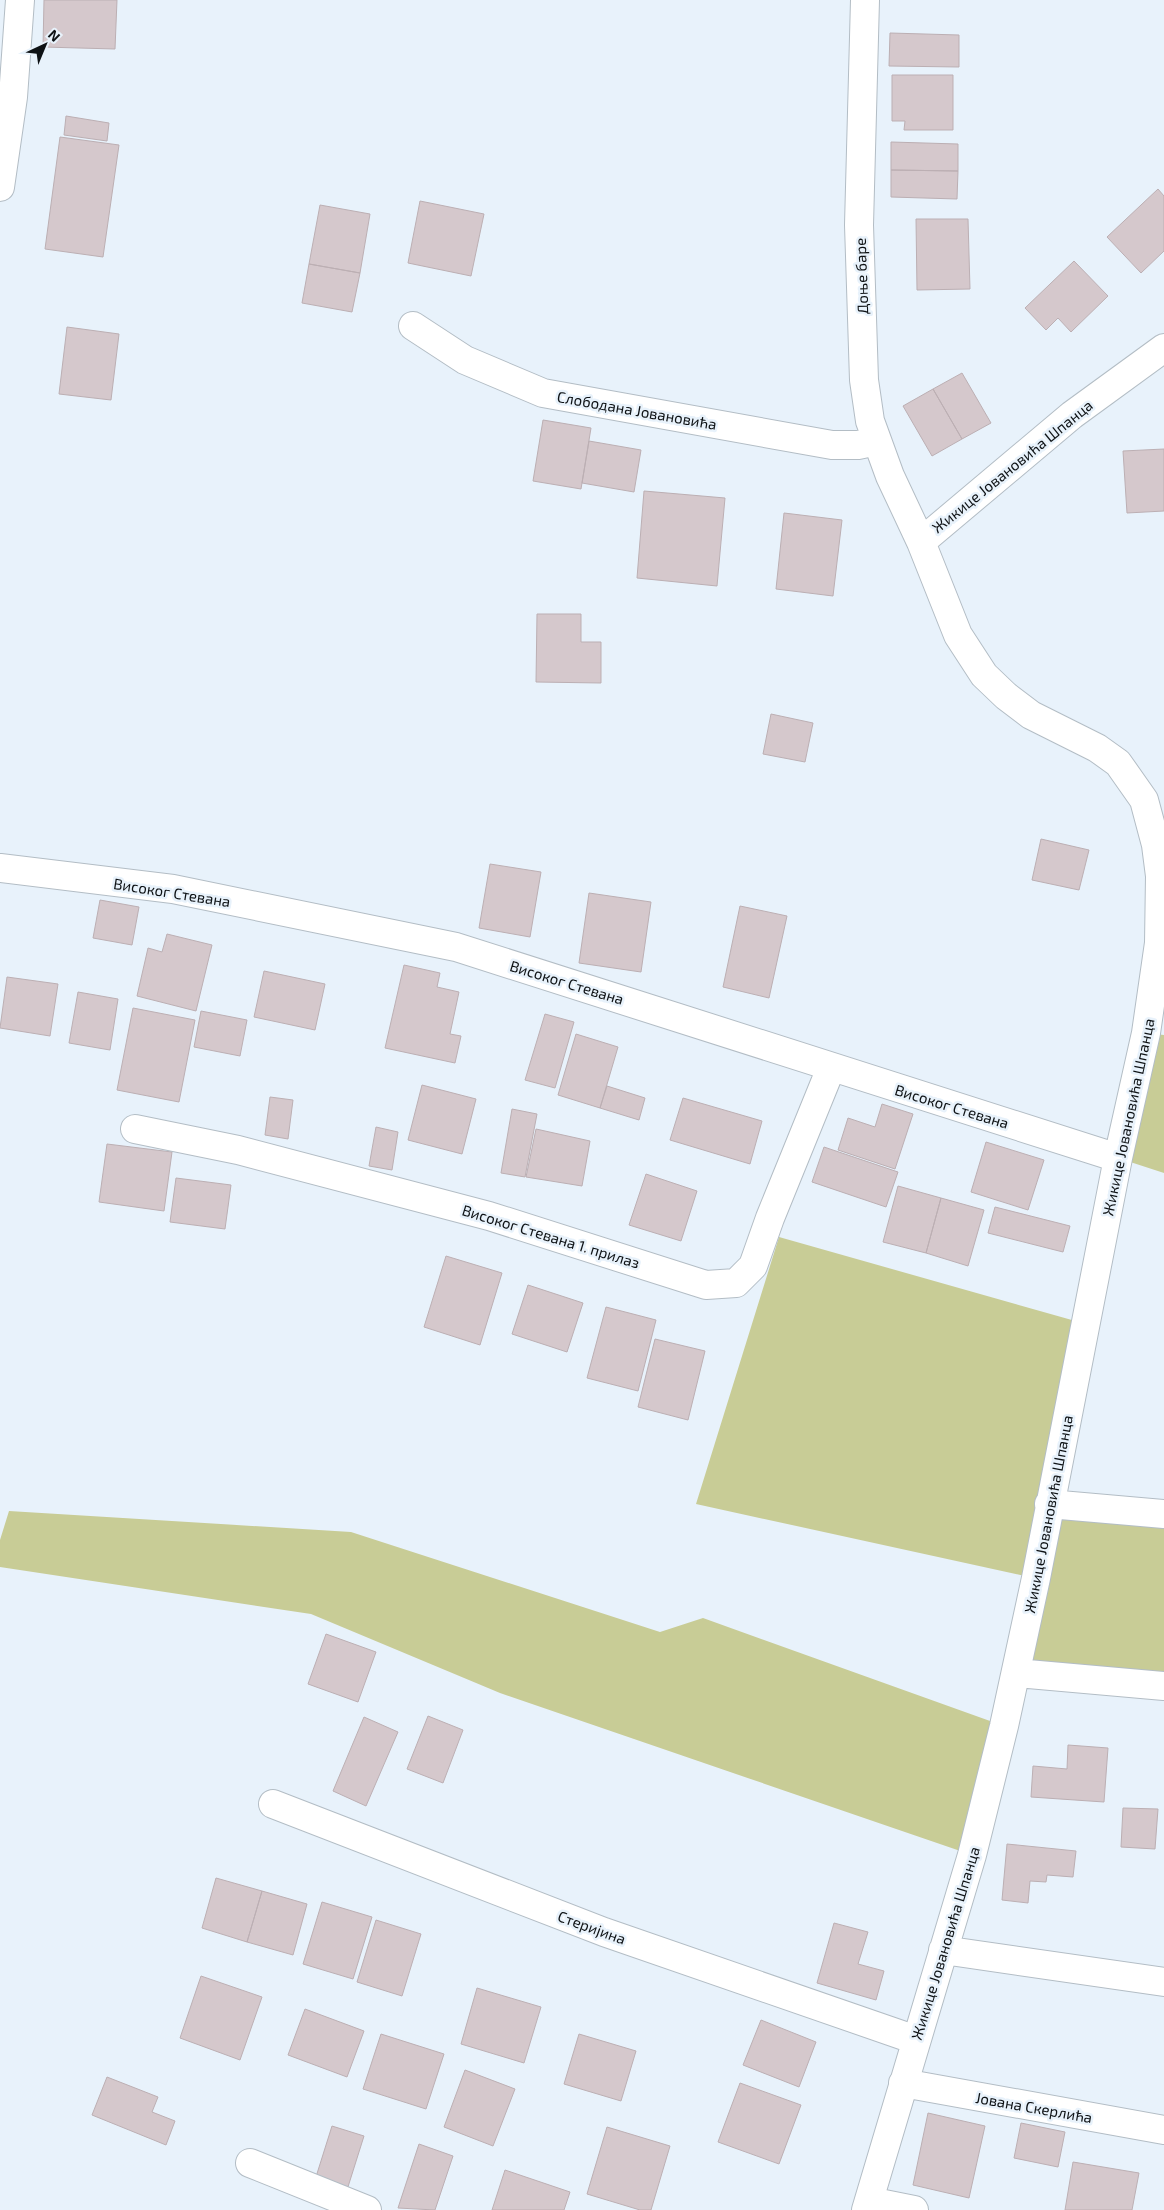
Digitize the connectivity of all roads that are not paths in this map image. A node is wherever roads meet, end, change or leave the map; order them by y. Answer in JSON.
{"nodes":[{"id":1,"x":20,"y":0,"type":"edge"},
{"id":2,"x":865,"y":0,"type":"edge"},
{"id":3,"x":0,"y":187,"type":"edge"},
{"id":4,"x":413,"y":326,"type":"dead end"},
{"id":5,"x":1164,"y":348,"type":"edge"},
{"id":6,"x":877,"y":441,"type":"junction"},
{"id":7,"x":921,"y":542,"type":"junction"},
{"id":8,"x":0,"y":868,"type":"edge"},
{"id":9,"x":831,"y":1068,"type":"junction"},
{"id":10,"x":135,"y":1129,"type":"dead end"},
{"id":11,"x":1118,"y":1158,"type":"junction"},
{"id":12,"x":1049,"y":1504,"type":"junction"},
{"id":13,"x":1164,"y":1514,"type":"edge"},
{"id":14,"x":1016,"y":1673,"type":"junction"},
{"id":15,"x":1164,"y":1686,"type":"edge"},
{"id":16,"x":272,"y":1804,"type":"dead end"},
{"id":17,"x":943,"y":1950,"type":"junction"},
{"id":18,"x":1164,"y":1982,"type":"edge"},
{"id":19,"x":916,"y":2040,"type":"junction"},
{"id":20,"x":903,"y":2083,"type":"junction"},
{"id":21,"x":1164,"y":2130,"type":"edge"},
{"id":22,"x":250,"y":2163,"type":"dead end"},
{"id":23,"x":868,"y":2205,"type":"edge"},
{"id":24,"x":367,"y":2210,"type":"edge"},
{"id":25,"x":914,"y":2210,"type":"edge"}],
"edges":[{"from":1,"to":3,"type":"street"},
{"from":2,"to":6,"type":"street","name":"Доње баре"},
{"from":4,"to":6,"type":"street","name":"Слободана Јовановића"},
{"from":5,"to":7,"type":"street","name":"Жикице Јовановића Шпанца"},
{"from":6,"to":7,"type":"street","name":"Доње баре"},
{"from":7,"to":11,"type":"street","name":"Жикице Јовановића Шпанца"},
{"from":8,"to":9,"type":"street","name":"Високог Стевана"},
{"from":9,"to":10,"type":"street","name":"Високог Стевана 1. прилаз"},
{"from":9,"to":11,"type":"street","name":"Високог Стевана"},
{"from":11,"to":12,"type":"street","name":"Жикице Јовановића Шпанца"},
{"from":12,"to":13,"type":"street"},
{"from":12,"to":14,"type":"street","name":"Жикице Јовановића Шпанца"},
{"from":14,"to":15,"type":"street"},
{"from":14,"to":17,"type":"street","name":"Жикице Јовановића Шпанца"},
{"from":16,"to":19,"type":"street","name":"Стеријина"},
{"from":17,"to":18,"type":"street"},
{"from":17,"to":19,"type":"street","name":"Жикице Јовановића Шпанца"},
{"from":19,"to":20,"type":"street","name":"Жикице Јовановића Шпанца"},
{"from":20,"to":21,"type":"street","name":"Јована Скерлића"},
{"from":20,"to":23,"type":"street","name":"Жикице Јовановића Шпанца"},
{"from":22,"to":24,"type":"street"},
{"from":23,"to":25,"type":"street"}]}
